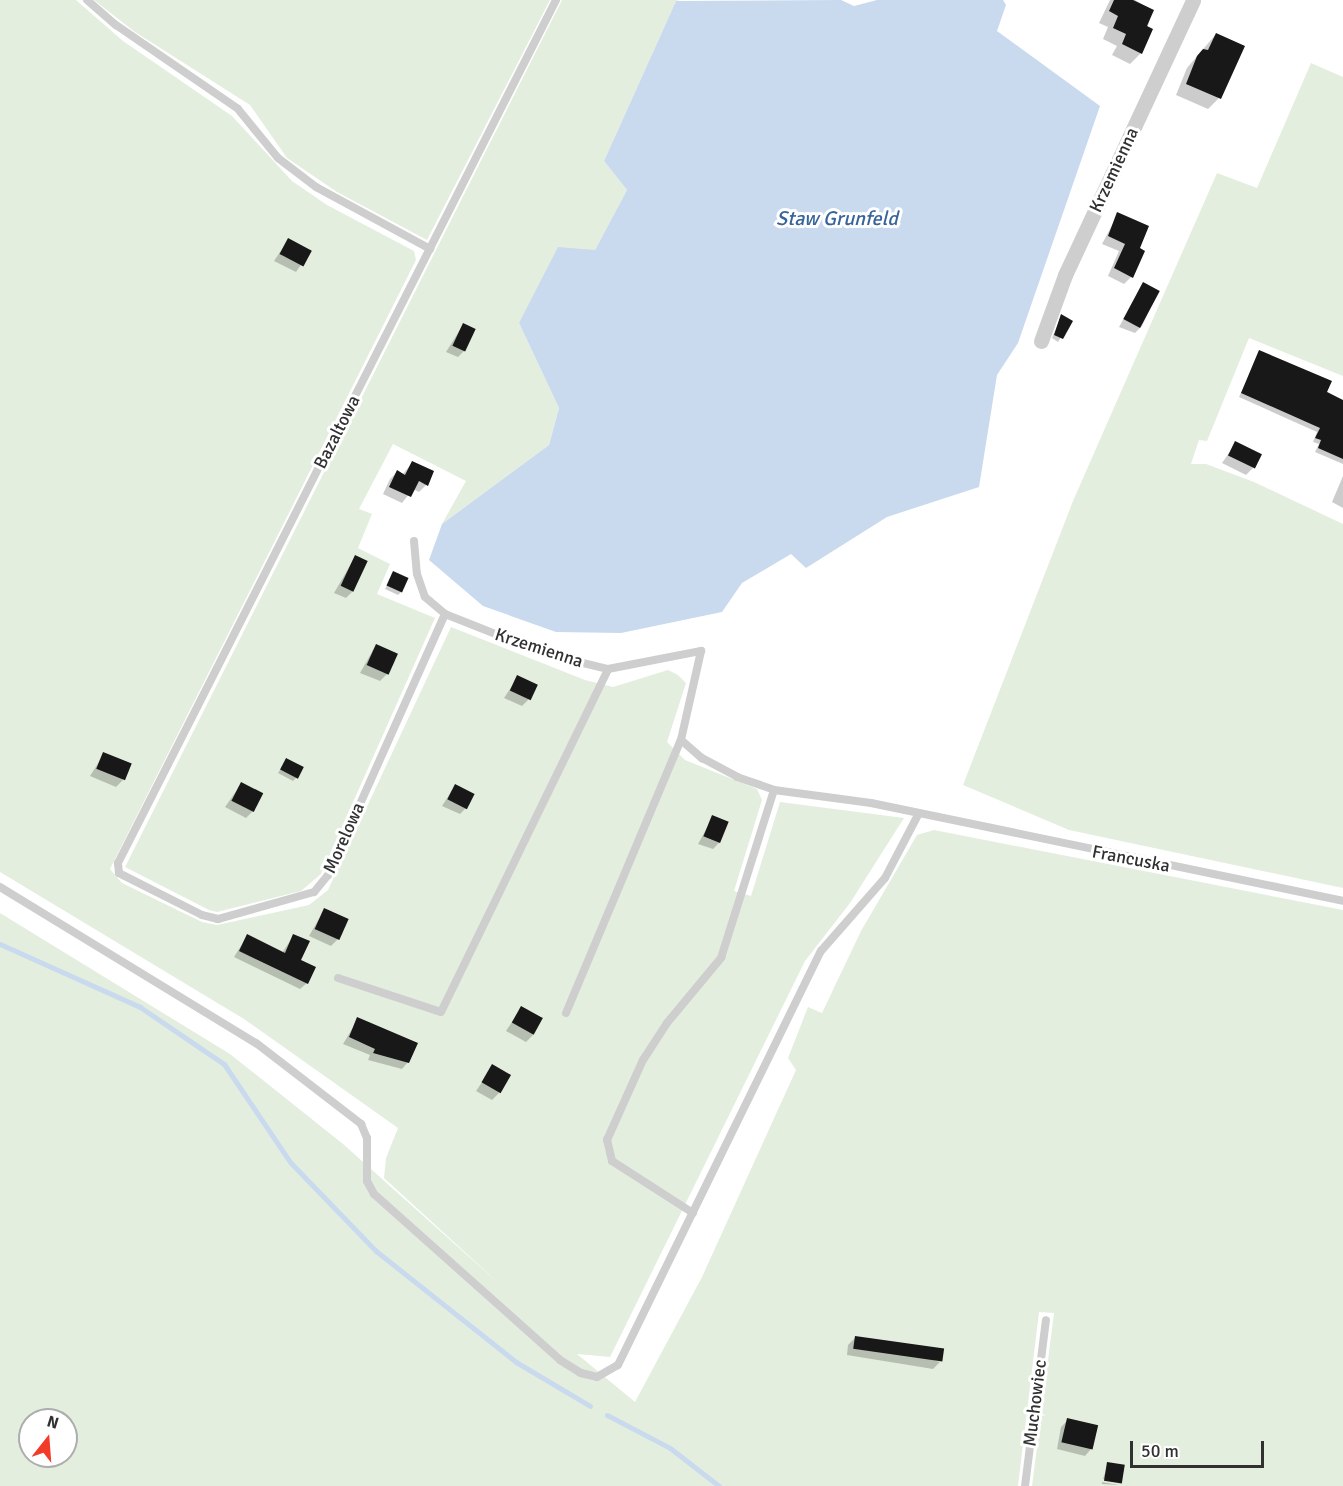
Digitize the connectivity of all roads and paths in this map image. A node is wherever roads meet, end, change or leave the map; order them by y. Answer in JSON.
{"nodes":[{"id":1,"x":87,"y":0,"type":"edge"},
{"id":2,"x":556,"y":0,"type":"edge"},
{"id":3,"x":1193,"y":0,"type":"edge"},
{"id":4,"x":430,"y":249,"type":"junction"},
{"id":5,"x":1041,"y":341,"type":"dead end"},
{"id":6,"x":414,"y":541,"type":"dead end"},
{"id":7,"x":445,"y":614,"type":"junction"},
{"id":8,"x":608,"y":669,"type":"junction"},
{"id":9,"x":681,"y":740,"type":"junction"},
{"id":10,"x":774,"y":790,"type":"junction"},
{"id":11,"x":919,"y":813,"type":"junction"},
{"id":12,"x":118,"y":863,"type":"joint"},
{"id":13,"x":0,"y":887,"type":"edge"},
{"id":14,"x":1343,"y":901,"type":"edge"},
{"id":15,"x":338,"y":978,"type":"dead end"},
{"id":16,"x":566,"y":1013,"type":"dead end"},
{"id":17,"x":693,"y":1213,"type":"junction"},
{"id":18,"x":1046,"y":1320,"type":"dead end"},
{"id":19,"x":1025,"y":1486,"type":"edge"}],
"edges":[{"from":1,"to":4,"type":"lane"},
{"from":2,"to":4,"type":"lane","name":"Bazaltowa"},
{"from":3,"to":5,"type":"street","name":"Krzemienna"},
{"from":4,"to":12,"type":"lane","name":"Bazaltowa"},
{"from":6,"to":7,"type":"lane","name":"Krzemienna"},
{"from":7,"to":8,"type":"lane","name":"Krzemienna"},
{"from":7,"to":12,"type":"lane","name":"Morelowa"},
{"from":8,"to":9,"type":"lane","name":"Krzemienna"},
{"from":8,"to":15,"type":"lane"},
{"from":9,"to":10,"type":"lane"},
{"from":9,"to":16,"type":"lane"},
{"from":10,"to":11,"type":"lane","name":"Francuska"},
{"from":10,"to":17,"type":"lane"},
{"from":11,"to":14,"type":"lane","name":"Francuska"},
{"from":11,"to":17,"type":"lane"},
{"from":13,"to":17,"type":"lane"},
{"from":18,"to":19,"type":"lane","name":"Muchowiec"}]}
